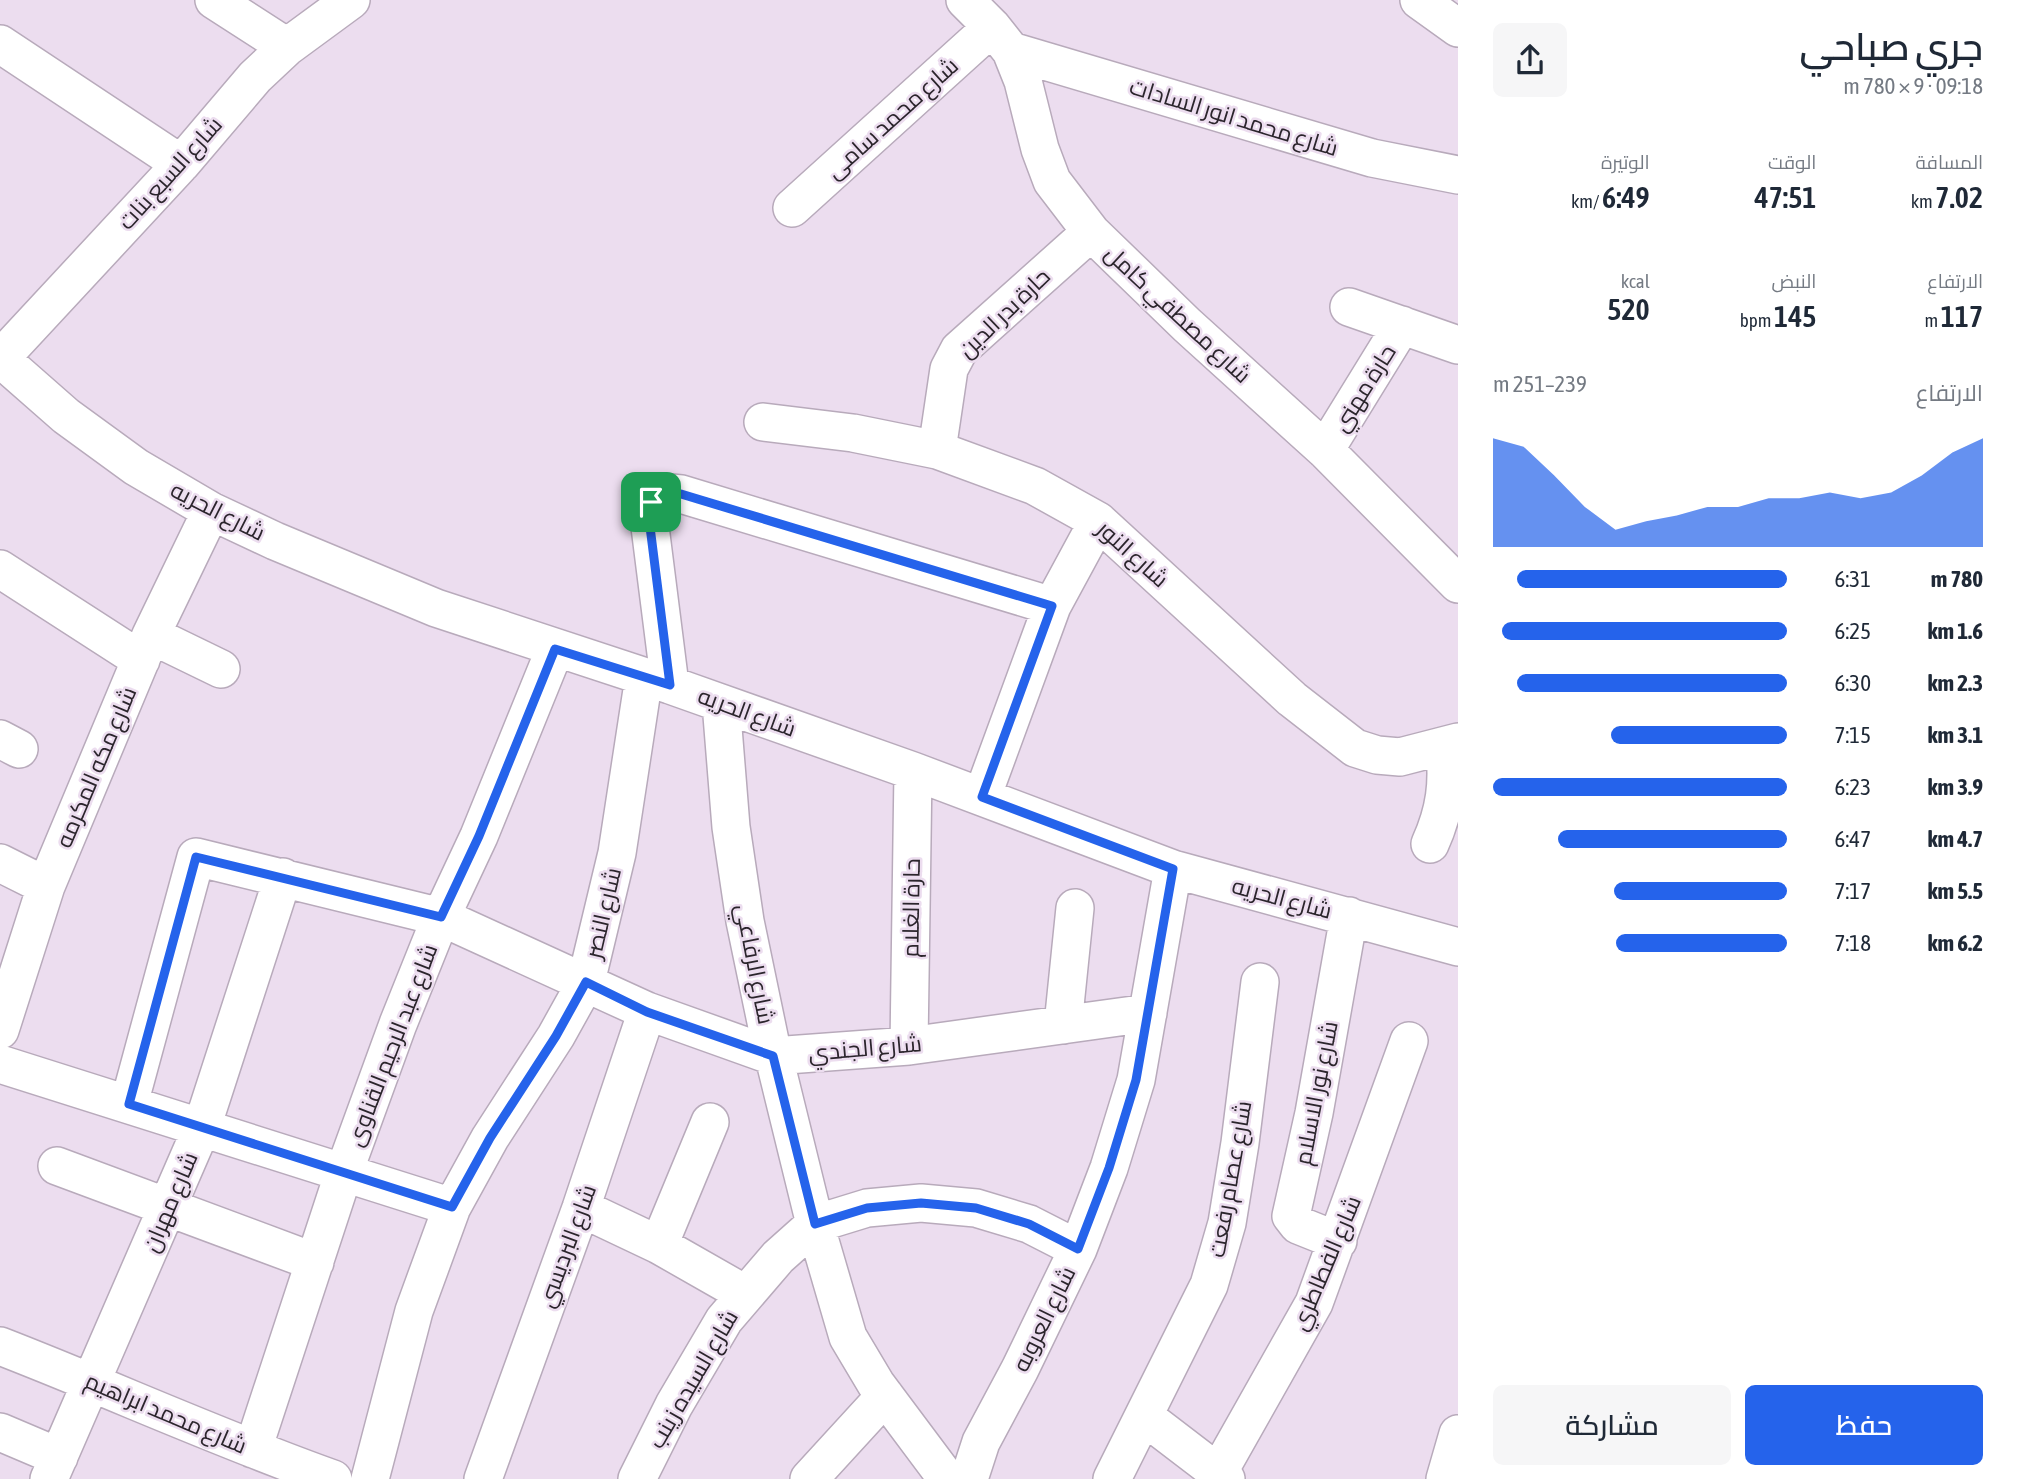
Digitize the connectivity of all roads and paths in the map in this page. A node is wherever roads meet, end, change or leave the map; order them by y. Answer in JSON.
{"nodes":[{"id":1,"x":214,"y":0,"type":"edge"},
{"id":2,"x":351,"y":0,"type":"edge"},
{"id":3,"x":965,"y":0,"type":"edge"},
{"id":4,"x":1002,"y":39,"type":"junction"},
{"id":5,"x":0,"y":44,"type":"edge"},
{"id":6,"x":288,"y":47,"type":"junction"},
{"id":7,"x":181,"y":164,"type":"junction"},
{"id":8,"x":1458,"y":175,"type":"edge"},
{"id":9,"x":792,"y":208,"type":"dead end"},
{"id":10,"x":1091,"y":232,"type":"junction"},
{"id":11,"x":1349,"y":307,"type":"dead end"},
{"id":12,"x":1402,"y":326,"type":"junction"},
{"id":13,"x":1458,"y":345,"type":"edge"},
{"id":14,"x":0,"y":358,"type":"edge"},
{"id":15,"x":763,"y":422,"type":"dead end"},
{"id":16,"x":937,"y":450,"type":"junction"},
{"id":17,"x":1325,"y":450,"type":"junction"},
{"id":18,"x":211,"y":511,"type":"junction"},
{"id":19,"x":1098,"y":521,"type":"junction"},
{"id":20,"x":0,"y":569,"type":"edge"},
{"id":21,"x":1458,"y":584,"type":"edge"},
{"id":22,"x":1052,"y":606,"type":"junction"},
{"id":23,"x":146,"y":648,"type":"junction"},
{"id":24,"x":555,"y":649,"type":"junction"},
{"id":25,"x":221,"y":669,"type":"dead end"},
{"id":26,"x":657,"y":681,"type":"junction"},
{"id":27,"x":721,"y":703,"type":"junction"},
{"id":28,"x":1451,"y":744,"type":"edge"},
{"id":29,"x":913,"y":771,"type":"junction"},
{"id":30,"x":982,"y":797,"type":"junction"},
{"id":31,"x":1430,"y":844,"type":"dead end"},
{"id":32,"x":0,"y":863,"type":"edge"},
{"id":33,"x":1173,"y":869,"type":"junction"},
{"id":34,"x":284,"y":877,"type":"junction"},
{"id":35,"x":46,"y":886,"type":"junction"},
{"id":36,"x":1075,"y":908,"type":"dead end"},
{"id":37,"x":1349,"y":916,"type":"junction"},
{"id":38,"x":441,"y":917,"type":"junction"},
{"id":39,"x":1458,"y":947,"type":"edge"},
{"id":40,"x":586,"y":982,"type":"junction"},
{"id":41,"x":1260,"y":982,"type":"dead end"},
{"id":42,"x":647,"y":1012,"type":"junction"},
{"id":43,"x":1148,"y":1013,"type":"junction"},
{"id":44,"x":1063,"y":1025,"type":"junction"},
{"id":45,"x":0,"y":1030,"type":"edge"},
{"id":46,"x":1409,"y":1041,"type":"dead end"},
{"id":47,"x":909,"y":1046,"type":"junction"},
{"id":48,"x":773,"y":1056,"type":"junction"},
{"id":49,"x":0,"y":1064,"type":"edge"},
{"id":50,"x":129,"y":1104,"type":"junction"},
{"id":51,"x":710,"y":1122,"type":"dead end"},
{"id":52,"x":202,"y":1128,"type":"junction"},
{"id":53,"x":57,"y":1166,"type":"dead end"},
{"id":54,"x":344,"y":1172,"type":"junction"},
{"id":55,"x":168,"y":1206,"type":"junction"},
{"id":56,"x":452,"y":1207,"type":"junction"},
{"id":57,"x":581,"y":1208,"type":"junction"},
{"id":58,"x":815,"y":1224,"type":"junction"},
{"id":59,"x":1338,"y":1241,"type":"junction"},
{"id":60,"x":659,"y":1245,"type":"junction"},
{"id":61,"x":1078,"y":1249,"type":"junction"},
{"id":62,"x":315,"y":1262,"type":"junction"},
{"id":63,"x":745,"y":1294,"type":"junction"},
{"id":64,"x":0,"y":1346,"type":"edge"},
{"id":65,"x":93,"y":1381,"type":"junction"},
{"id":66,"x":885,"y":1396,"type":"junction"},
{"id":67,"x":1145,"y":1416,"type":"junction"},
{"id":68,"x":0,"y":1432,"type":"edge"},
{"id":69,"x":1458,"y":1434,"type":"edge"},
{"id":70,"x":261,"y":1461,"type":"edge"},
{"id":71,"x":54,"y":1468,"type":"edge"},
{"id":72,"x":1222,"y":1476,"type":"edge"},
{"id":73,"x":333,"y":1479,"type":"edge"},
{"id":74,"x":370,"y":1479,"type":"edge"},
{"id":75,"x":483,"y":1479,"type":"edge"},
{"id":76,"x":637,"y":1479,"type":"edge"},
{"id":77,"x":809,"y":1479,"type":"edge"},
{"id":78,"x":947,"y":1479,"type":"edge"},
{"id":79,"x":969,"y":1479,"type":"edge"},
{"id":80,"x":1112,"y":1479,"type":"edge"},
{"id":81,"x":1445,"y":1479,"type":"edge"}],
"edges":[{"from":1,"to":6,"type":"street"},
{"from":2,"to":6,"type":"street","name":"شارع السبع بنات"},
{"from":3,"to":4,"type":"street","name":"شارع مصطفي كامل"},
{"from":4,"to":8,"type":"street","name":"شارع محمد انور السادات"},
{"from":4,"to":9,"type":"street","name":"شارع محمد سامى"},
{"from":4,"to":10,"type":"street","name":"شارع مصطفي كامل"},
{"from":5,"to":7,"type":"street"},
{"from":6,"to":7,"type":"street","name":"شارع السبع بنات"},
{"from":7,"to":14,"type":"street","name":"شارع السبع بنات"},
{"from":10,"to":16,"type":"street","name":"حارة بدر الدين"},
{"from":10,"to":17,"type":"street","name":"شارع مصطفي كامل"},
{"from":11,"to":12,"type":"street"},
{"from":12,"to":13,"type":"street"},
{"from":12,"to":17,"type":"street","name":"حارة مهني"},
{"from":14,"to":18,"type":"street","name":"شارع الحريه"},
{"from":15,"to":16,"type":"street","name":"شارع النور"},
{"from":16,"to":19,"type":"street","name":"شارع النور"},
{"from":17,"to":21,"type":"street","name":"شارع مصطفي كامل"},
{"from":18,"to":23,"type":"street","name":"شارع مكه المكرمه"},
{"from":18,"to":24,"type":"street","name":"شارع الحريه"},
{"from":19,"to":22,"type":"street"},
{"from":19,"to":28,"type":"street","name":"شارع النور"},
{"from":20,"to":23,"type":"street"},
{"from":22,"to":26,"type":"street","name":"شارع النصر"},
{"from":22,"to":30,"type":"street"},
{"from":23,"to":25,"type":"street"},
{"from":23,"to":35,"type":"street","name":"شارع مكه المكرمه"},
{"from":24,"to":26,"type":"street","name":"شارع الحريه"},
{"from":24,"to":38,"type":"street","name":"شارع عبد الرحيم القناوى"},
{"from":26,"to":27,"type":"street","name":"شارع الحريه"},
{"from":26,"to":40,"type":"street","name":"شارع النصر"},
{"from":27,"to":29,"type":"street","name":"شارع الحريه"},
{"from":27,"to":48,"type":"street","name":"شارع الرفاعي"},
{"from":28,"to":31,"type":"street"},
{"from":29,"to":30,"type":"street","name":"شارع الحريه"},
{"from":29,"to":47,"type":"street","name":"حارة الغلام"},
{"from":30,"to":33,"type":"street","name":"شارع الحريه"},
{"from":32,"to":35,"type":"street"},
{"from":33,"to":37,"type":"street","name":"شارع الحريه"},
{"from":33,"to":43,"type":"street","name":"شارع العروبه"},
{"from":34,"to":38,"type":"street","name":"شارع الجندي"},
{"from":34,"to":50,"type":"street","name":"شارع الجندي"},
{"from":34,"to":52,"type":"street","name":"شارع مهران"},
{"from":35,"to":45,"type":"street","name":"شارع مكه المكرمه"},
{"from":36,"to":44,"type":"street"},
{"from":37,"to":39,"type":"street","name":"شارع الحريه"},
{"from":37,"to":59,"type":"street","name":"شارع نور الاسلام"},
{"from":38,"to":40,"type":"street","name":"شارع الجندي"},
{"from":38,"to":54,"type":"street","name":"شارع عبد الرحيم القناوى"},
{"from":40,"to":42,"type":"street","name":"شارع الجندي"},
{"from":40,"to":56,"type":"street","name":"شارع النصر"},
{"from":41,"to":67,"type":"street","name":"شارع عصام رفعت"},
{"from":42,"to":48,"type":"street","name":"شارع الجندي"},
{"from":42,"to":57,"type":"street","name":"شارع البرديسي"},
{"from":43,"to":44,"type":"street","name":"شارع الجندي"},
{"from":43,"to":61,"type":"street","name":"شارع العروبه"},
{"from":44,"to":47,"type":"street","name":"شارع الجندي"},
{"from":46,"to":59,"type":"street","name":"شارع الفطاطري"},
{"from":47,"to":48,"type":"street","name":"شارع الجندي"},
{"from":48,"to":58,"type":"street","name":"شارع الرفاعي"},
{"from":49,"to":50,"type":"street"},
{"from":50,"to":52,"type":"street"},
{"from":51,"to":60,"type":"street"},
{"from":52,"to":54,"type":"street"},
{"from":52,"to":55,"type":"street","name":"شارع مهران"},
{"from":53,"to":55,"type":"street"},
{"from":54,"to":56,"type":"street"},
{"from":54,"to":62,"type":"street","name":"شارع عبد الرحيم القناوى"},
{"from":55,"to":62,"type":"street"},
{"from":55,"to":65,"type":"street","name":"شارع مهران"},
{"from":56,"to":74,"type":"street","name":"شارع النصر"},
{"from":57,"to":60,"type":"street"},
{"from":57,"to":75,"type":"street","name":"شارع البرديسي"},
{"from":58,"to":61,"type":"street"},
{"from":58,"to":63,"type":"street","name":"شارع السيده زينب"},
{"from":58,"to":66,"type":"street","name":"شارع الرفاعي"},
{"from":59,"to":72,"type":"street","name":"شارع الفطاطري"},
{"from":60,"to":63,"type":"street"},
{"from":61,"to":79,"type":"street","name":"شارع العروبه"},
{"from":62,"to":70,"type":"street","name":"شارع عبد الرحيم القناوى"},
{"from":63,"to":76,"type":"street","name":"شارع السيده زينب"},
{"from":64,"to":65,"type":"street","name":"شارع محمد ابراهيم"},
{"from":65,"to":70,"type":"street","name":"شارع محمد ابراهيم"},
{"from":65,"to":71,"type":"street","name":"شارع مهران"},
{"from":66,"to":77,"type":"street"},
{"from":66,"to":78,"type":"street","name":"شارع الرفاعي"},
{"from":67,"to":72,"type":"street"},
{"from":67,"to":80,"type":"street","name":"شارع عصام رفعت"},
{"from":68,"to":71,"type":"street"},
{"from":69,"to":81,"type":"street"},
{"from":70,"to":73,"type":"street","name":"شارع محمد ابراهيم"}]}
